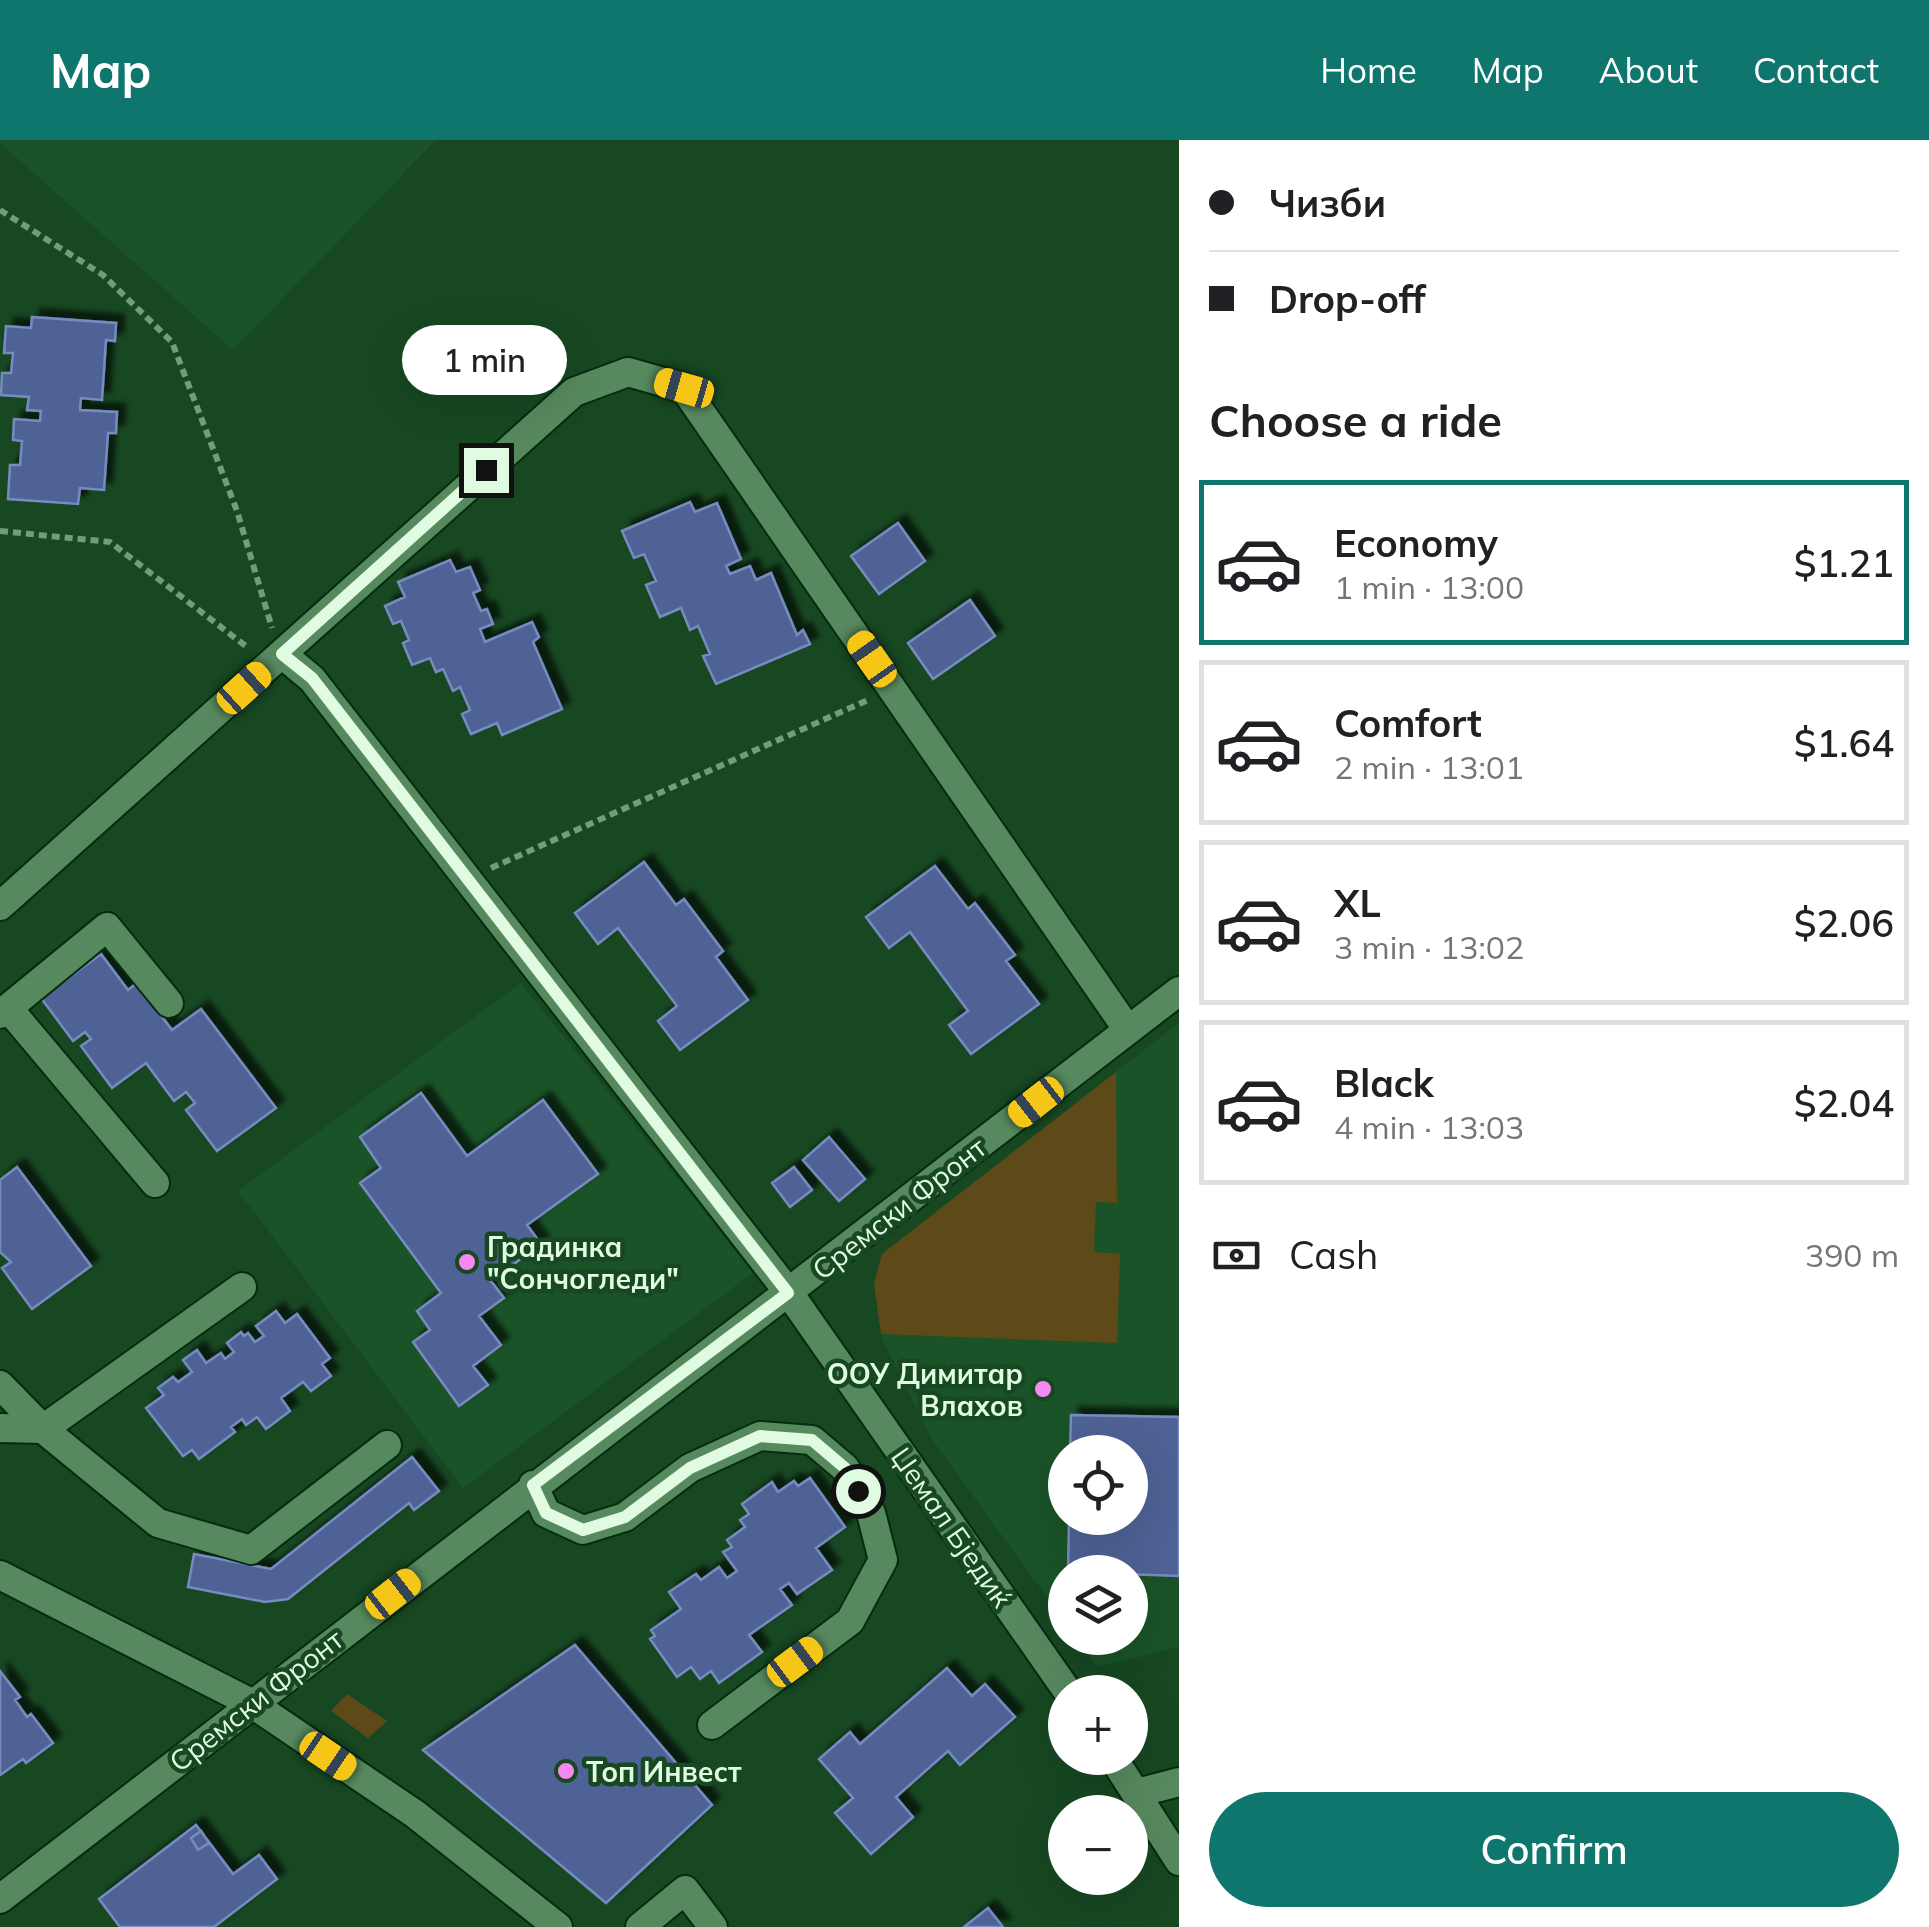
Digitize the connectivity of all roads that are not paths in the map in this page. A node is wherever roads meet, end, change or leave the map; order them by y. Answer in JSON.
{"nodes":[{"id":1,"x":276,"y":659,"type":"junction"},
{"id":2,"x":0,"y":905,"type":"edge"},
{"id":3,"x":1179,"y":991,"type":"edge"},
{"id":4,"x":169,"y":1003,"type":"dead end"},
{"id":5,"x":4,"y":1011,"type":"edge"},
{"id":6,"x":1128,"y":1030,"type":"junction"},
{"id":7,"x":154,"y":1183,"type":"dead end"},
{"id":8,"x":242,"y":1287,"type":"dead end"},
{"id":9,"x":788,"y":1293,"type":"junction"},
{"id":10,"x":0,"y":1386,"type":"edge"},
{"id":11,"x":0,"y":1428,"type":"edge"},
{"id":12,"x":43,"y":1429,"type":"junction"},
{"id":13,"x":387,"y":1446,"type":"dead end"},
{"id":14,"x":533,"y":1485,"type":"junction"},
{"id":15,"x":0,"y":1575,"type":"edge"},
{"id":16,"x":1056,"y":1675,"type":"edge"},
{"id":17,"x":251,"y":1704,"type":"junction"},
{"id":18,"x":712,"y":1725,"type":"dead end"},
{"id":19,"x":1126,"y":1775,"type":"edge"},
{"id":20,"x":1179,"y":1782,"type":"edge"},
{"id":21,"x":1138,"y":1792,"type":"junction"},
{"id":22,"x":1179,"y":1861,"type":"edge"},
{"id":23,"x":0,"y":1899,"type":"edge"},
{"id":24,"x":558,"y":1927,"type":"edge"},
{"id":25,"x":640,"y":1927,"type":"edge"},
{"id":26,"x":713,"y":1927,"type":"edge"}],
"edges":[{"from":1,"to":2,"type":"street"},
{"from":1,"to":6,"type":"street"},
{"from":1,"to":9,"type":"street","name":"Џемал Бједиќ"},
{"from":3,"to":6,"type":"street","name":"Сремски Фронт"},
{"from":4,"to":5,"type":"street"},
{"from":5,"to":7,"type":"street"},
{"from":6,"to":9,"type":"street","name":"Сремски Фронт"},
{"from":8,"to":12,"type":"street"},
{"from":9,"to":14,"type":"street","name":"Сремски Фронт"},
{"from":9,"to":16,"type":"street","name":"Џемал Бједиќ"},
{"from":10,"to":12,"type":"street"},
{"from":11,"to":12,"type":"street"},
{"from":12,"to":13,"type":"street"},
{"from":14,"to":17,"type":"street","name":"Сремски Фронт"},
{"from":14,"to":18,"type":"street"},
{"from":15,"to":17,"type":"street"},
{"from":17,"to":23,"type":"street","name":"Сремски Фронт"},
{"from":17,"to":24,"type":"street"},
{"from":19,"to":21,"type":"street"},
{"from":20,"to":21,"type":"street"},
{"from":21,"to":22,"type":"street"},
{"from":25,"to":26,"type":"street"}]}
